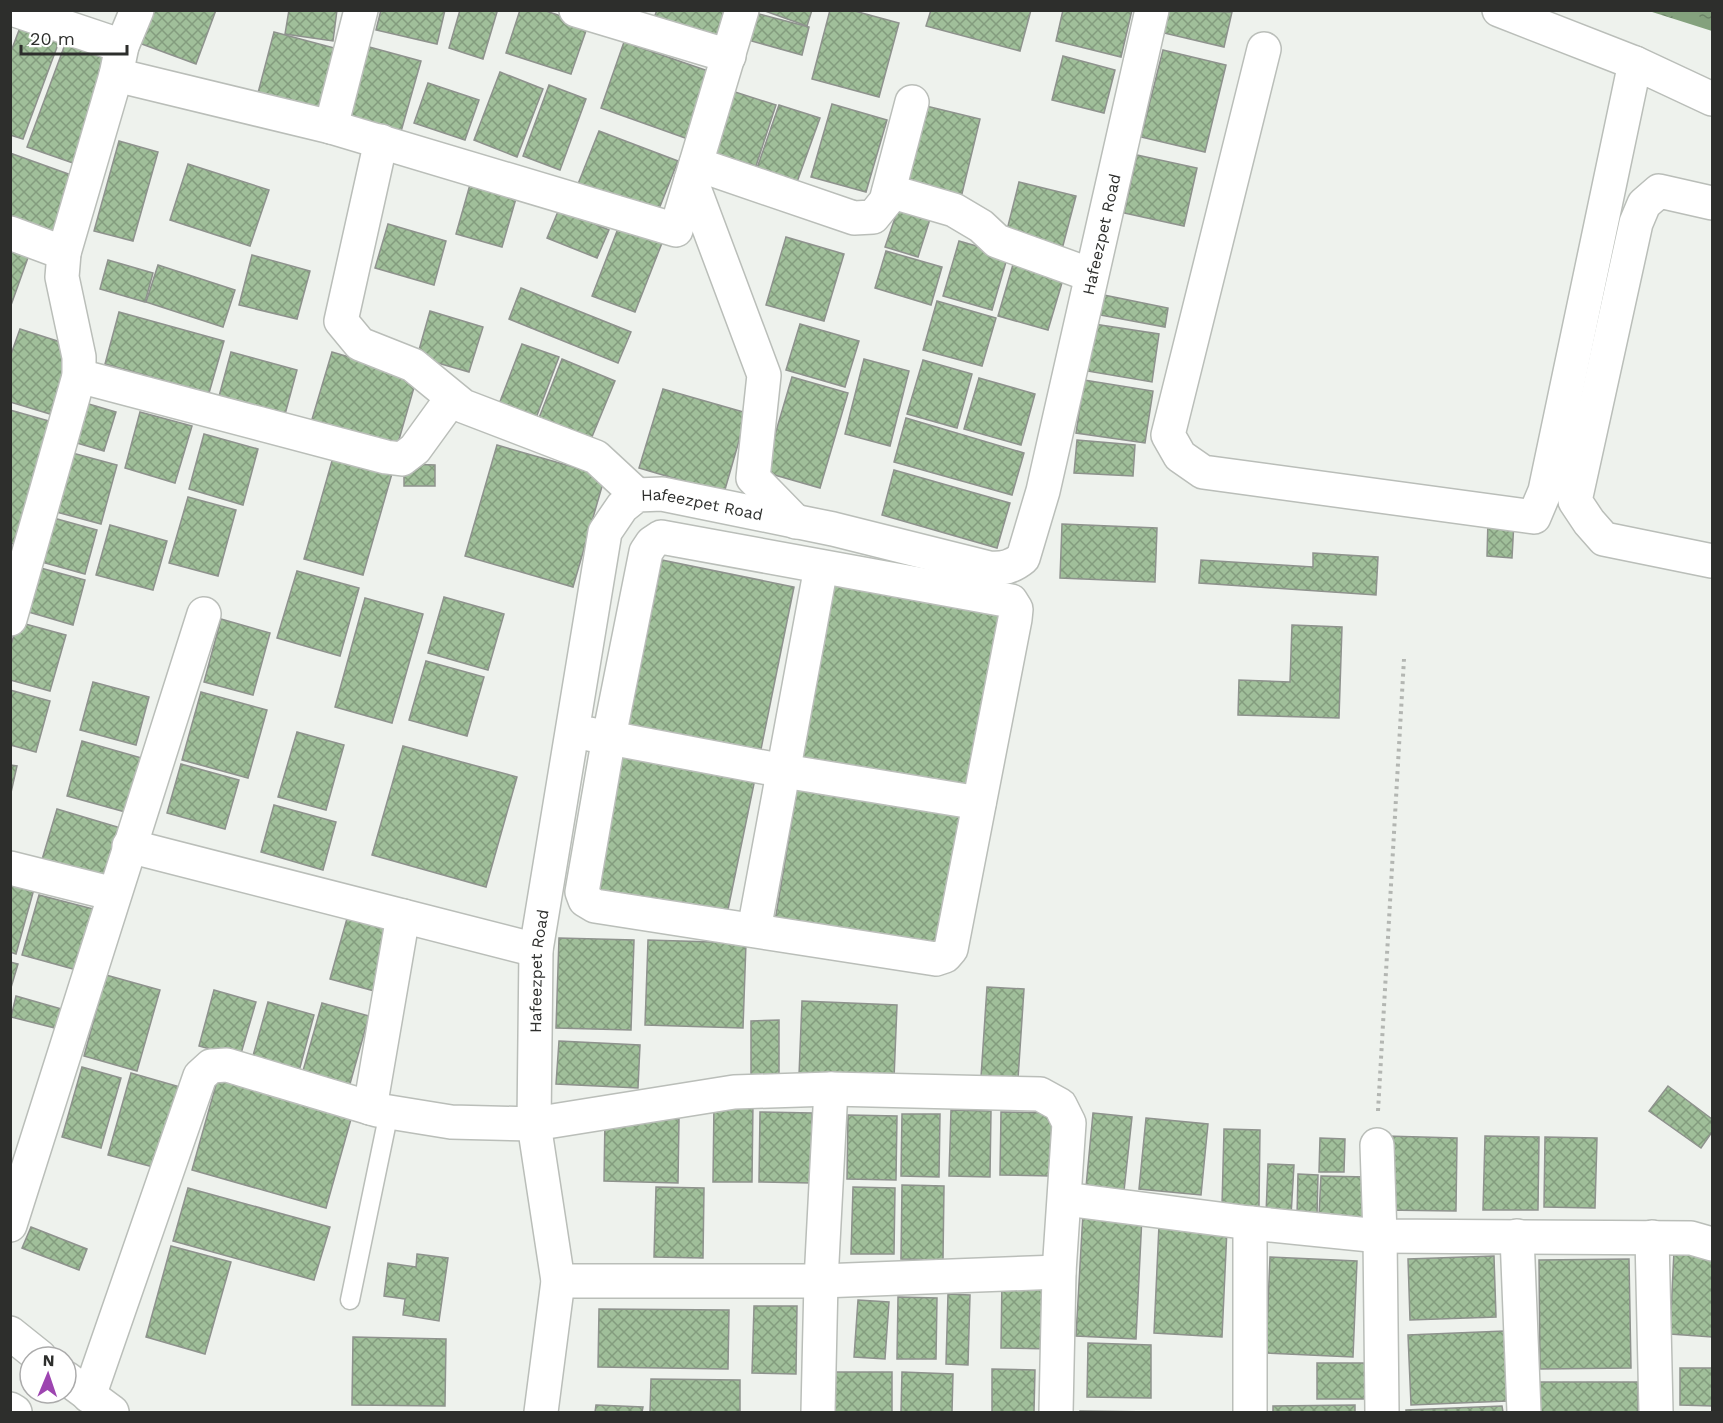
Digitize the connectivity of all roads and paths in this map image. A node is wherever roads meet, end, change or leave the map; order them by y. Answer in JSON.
{"nodes":[{"id":1,"x":15,"y":10,"type":"edge"},
{"id":2,"x":137,"y":10,"type":"edge"},
{"id":3,"x":361,"y":10,"type":"edge"},
{"id":4,"x":576,"y":10,"type":"edge"},
{"id":5,"x":742,"y":10,"type":"edge"},
{"id":6,"x":1152,"y":10,"type":"edge"},
{"id":7,"x":1499,"y":10,"type":"edge"},
{"id":8,"x":1264,"y":49,"type":"dead end"},
{"id":9,"x":729,"y":56,"type":"junction"},
{"id":10,"x":119,"y":61,"type":"junction"},
{"id":11,"x":1635,"y":63,"type":"junction"},
{"id":12,"x":1713,"y":99,"type":"edge"},
{"id":13,"x":912,"y":102,"type":"dead end"},
{"id":14,"x":331,"y":127,"type":"junction"},
{"id":15,"x":381,"y":141,"type":"junction"},
{"id":16,"x":693,"y":172,"type":"junction"},
{"id":17,"x":889,"y":191,"type":"junction"},
{"id":18,"x":1713,"y":203,"type":"edge"},
{"id":19,"x":10,"y":233,"type":"edge"},
{"id":20,"x":64,"y":253,"type":"junction"},
{"id":21,"x":1091,"y":275,"type":"junction"},
{"id":22,"x":79,"y":376,"type":"junction"},
{"id":23,"x":452,"y":398,"type":"junction"},
{"id":24,"x":637,"y":495,"type":"junction"},
{"id":25,"x":796,"y":522,"type":"junction"},
{"id":26,"x":603,"y":547,"type":"junction"},
{"id":27,"x":645,"y":552,"type":"junction"},
{"id":28,"x":1713,"y":561,"type":"edge"},
{"id":29,"x":820,"y":567,"type":"junction"},
{"id":30,"x":204,"y":614,"type":"dead end"},
{"id":31,"x":10,"y":619,"type":"edge"},
{"id":32,"x":1404,"y":659,"type":"dead end"},
{"id":33,"x":573,"y":730,"type":"junction"},
{"id":34,"x":609,"y":737,"type":"junction"},
{"id":35,"x":784,"y":771,"type":"junction"},
{"id":36,"x":979,"y":803,"type":"junction"},
{"id":37,"x":129,"y":846,"type":"junction"},
{"id":38,"x":10,"y":868,"type":"edge"},
{"id":39,"x":114,"y":894,"type":"junction"},
{"id":40,"x":403,"y":915,"type":"junction"},
{"id":41,"x":754,"y":930,"type":"junction"},
{"id":42,"x":536,"y":950,"type":"junction"},
{"id":43,"x":831,"y":1089,"type":"junction"},
{"id":44,"x":379,"y":1110,"type":"junction"},
{"id":45,"x":534,"y":1124,"type":"junction"},
{"id":46,"x":1377,"y":1145,"type":"joint"},
{"id":47,"x":1065,"y":1199,"type":"junction"},
{"id":48,"x":1250,"y":1223,"type":"junction"},
{"id":49,"x":10,"y":1225,"type":"edge"},
{"id":50,"x":1380,"y":1236,"type":"junction"},
{"id":51,"x":1517,"y":1236,"type":"junction"},
{"id":52,"x":1652,"y":1237,"type":"junction"},
{"id":53,"x":1713,"y":1244,"type":"edge"},
{"id":54,"x":1059,"y":1272,"type":"junction"},
{"id":55,"x":558,"y":1281,"type":"junction"},
{"id":56,"x":821,"y":1281,"type":"junction"},
{"id":57,"x":350,"y":1300,"type":"dead end"},
{"id":58,"x":10,"y":1333,"type":"edge"},
{"id":59,"x":25,"y":1345,"type":"edge"},
{"id":60,"x":89,"y":1396,"type":"edge"},
{"id":61,"x":10,"y":1409,"type":"edge"},
{"id":62,"x":15,"y":1413,"type":"edge"},
{"id":63,"x":541,"y":1413,"type":"edge"},
{"id":64,"x":818,"y":1413,"type":"edge"},
{"id":65,"x":1056,"y":1413,"type":"edge"},
{"id":66,"x":1250,"y":1413,"type":"edge"},
{"id":67,"x":1382,"y":1413,"type":"edge"},
{"id":68,"x":1524,"y":1413,"type":"edge"},
{"id":69,"x":1656,"y":1413,"type":"edge"}],
"edges":[{"from":1,"to":10,"type":"street"},
{"from":2,"to":10,"type":"street"},
{"from":3,"to":14,"type":"street"},
{"from":4,"to":9,"type":"street"},
{"from":5,"to":9,"type":"street"},
{"from":6,"to":21,"type":"street","name":"Hafeezpet Road"},
{"from":7,"to":11,"type":"street"},
{"from":8,"to":11,"type":"street"},
{"from":9,"to":16,"type":"street"},
{"from":10,"to":14,"type":"street"},
{"from":10,"to":20,"type":"street"},
{"from":11,"to":12,"type":"street"},
{"from":13,"to":17,"type":"street"},
{"from":14,"to":15,"type":"street"},
{"from":15,"to":16,"type":"street"},
{"from":15,"to":23,"type":"street"},
{"from":16,"to":17,"type":"street"},
{"from":16,"to":25,"type":"street"},
{"from":17,"to":21,"type":"street"},
{"from":18,"to":28,"type":"street"},
{"from":19,"to":20,"type":"street"},
{"from":20,"to":22,"type":"street"},
{"from":21,"to":25,"type":"street","name":"Hafeezpet Road"},
{"from":22,"to":23,"type":"street"},
{"from":22,"to":31,"type":"street"},
{"from":23,"to":24,"type":"street"},
{"from":24,"to":25,"type":"street","name":"Hafeezpet Road"},
{"from":24,"to":26,"type":"street","name":"Hafeezpet Road"},
{"from":26,"to":27,"type":"street"},
{"from":26,"to":33,"type":"street","name":"Hafeezpet Road"},
{"from":27,"to":29,"type":"street"},
{"from":27,"to":34,"type":"street"},
{"from":29,"to":35,"type":"street"},
{"from":29,"to":36,"type":"street"},
{"from":30,"to":37,"type":"street"},
{"from":32,"to":46,"type":"path"},
{"from":33,"to":34,"type":"street"},
{"from":33,"to":42,"type":"street","name":"Hafeezpet Road"},
{"from":34,"to":35,"type":"street"},
{"from":34,"to":41,"type":"street"},
{"from":35,"to":36,"type":"street"},
{"from":35,"to":41,"type":"street"},
{"from":36,"to":41,"type":"street"},
{"from":37,"to":39,"type":"street"},
{"from":37,"to":40,"type":"street"},
{"from":38,"to":39,"type":"street"},
{"from":39,"to":49,"type":"street"},
{"from":40,"to":42,"type":"street"},
{"from":40,"to":44,"type":"street"},
{"from":42,"to":45,"type":"street","name":"Hafeezpet Road"},
{"from":43,"to":45,"type":"street"},
{"from":43,"to":47,"type":"street"},
{"from":43,"to":56,"type":"street"},
{"from":44,"to":45,"type":"street"},
{"from":44,"to":57,"type":"lane"},
{"from":44,"to":60,"type":"street"},
{"from":45,"to":55,"type":"street","name":"Hafeezpet Road"},
{"from":46,"to":50,"type":"street"},
{"from":47,"to":48,"type":"street"},
{"from":47,"to":54,"type":"street"},
{"from":48,"to":50,"type":"street"},
{"from":48,"to":66,"type":"street"},
{"from":50,"to":51,"type":"street"},
{"from":50,"to":67,"type":"street"},
{"from":51,"to":52,"type":"street"},
{"from":51,"to":68,"type":"street"},
{"from":52,"to":53,"type":"street"},
{"from":52,"to":69,"type":"street"},
{"from":54,"to":56,"type":"street"},
{"from":54,"to":65,"type":"street"},
{"from":55,"to":56,"type":"street"},
{"from":55,"to":63,"type":"street","name":"Hafeezpet Road"},
{"from":56,"to":64,"type":"street"},
{"from":58,"to":59,"type":"street"},
{"from":61,"to":62,"type":"street"}]}
